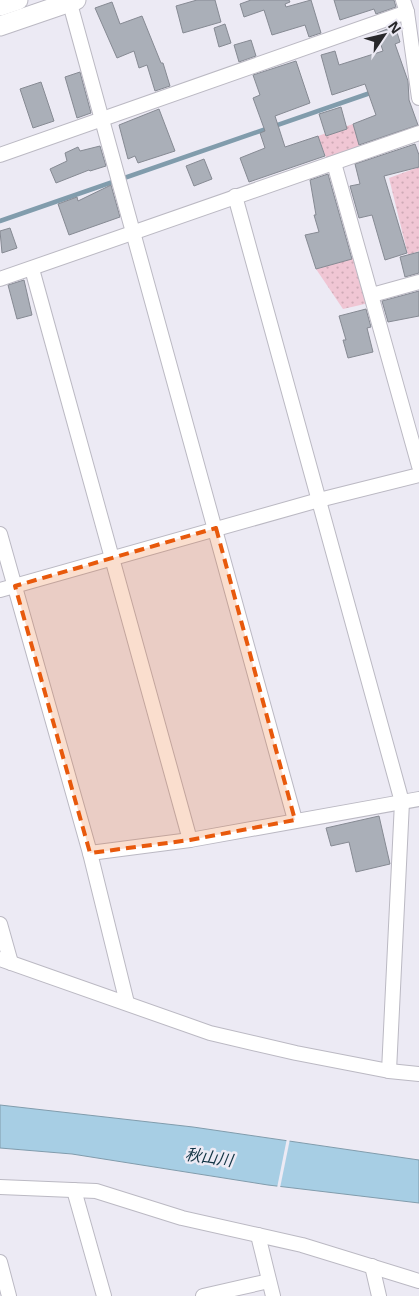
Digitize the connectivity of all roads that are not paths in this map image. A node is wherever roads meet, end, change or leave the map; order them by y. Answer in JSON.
{"nodes":[{"id":1,"x":18,"y":0,"type":"edge"},
{"id":2,"x":71,"y":1,"type":"edge"},
{"id":3,"x":0,"y":6,"type":"edge"},
{"id":4,"x":406,"y":6,"type":"edge"},
{"id":5,"x":0,"y":26,"type":"edge"},
{"id":6,"x":419,"y":98,"type":"edge"},
{"id":7,"x":101,"y":120,"type":"junction"},
{"id":8,"x":419,"y":133,"type":"edge"},
{"id":9,"x":0,"y":155,"type":"edge"},
{"id":10,"x":334,"y":163,"type":"junction"},
{"id":11,"x":235,"y":196,"type":"junction"},
{"id":12,"x":132,"y":233,"type":"junction"},
{"id":13,"x":32,"y":269,"type":"junction"},
{"id":14,"x":0,"y":279,"type":"edge"},
{"id":15,"x":419,"y":282,"type":"edge"},
{"id":16,"x":372,"y":295,"type":"junction"},
{"id":17,"x":419,"y":466,"type":"edge"},
{"id":18,"x":419,"y":475,"type":"edge"},
{"id":19,"x":319,"y":500,"type":"junction"},
{"id":20,"x":216,"y":528,"type":"junction"},
{"id":21,"x":0,"y":534,"type":"edge"},
{"id":22,"x":113,"y":559,"type":"junction"},
{"id":23,"x":15,"y":586,"type":"junction"},
{"id":24,"x":0,"y":590,"type":"edge"},
{"id":25,"x":419,"y":799,"type":"edge"},
{"id":26,"x":402,"y":802,"type":"junction"},
{"id":27,"x":295,"y":820,"type":"junction"},
{"id":28,"x":190,"y":840,"type":"junction"},
{"id":29,"x":90,"y":853,"type":"junction"},
{"id":30,"x":0,"y":924,"type":"edge"},
{"id":31,"x":5,"y":961,"type":"edge"},
{"id":32,"x":127,"y":1003,"type":"junction"},
{"id":33,"x":389,"y":1071,"type":"junction"},
{"id":34,"x":419,"y":1074,"type":"edge"},
{"id":35,"x":0,"y":1187,"type":"edge"},
{"id":36,"x":74,"y":1190,"type":"junction"},
{"id":37,"x":258,"y":1235,"type":"junction"},
{"id":38,"x":0,"y":1262,"type":"edge"},
{"id":39,"x":372,"y":1266,"type":"junction"},
{"id":40,"x":270,"y":1281,"type":"junction"},
{"id":41,"x":419,"y":1282,"type":"edge"},
{"id":42,"x":9,"y":1296,"type":"edge"},
{"id":43,"x":104,"y":1296,"type":"edge"},
{"id":44,"x":203,"y":1296,"type":"edge"},
{"id":45,"x":273,"y":1296,"type":"edge"},
{"id":46,"x":379,"y":1296,"type":"edge"}],
"edges":[{"from":1,"to":3,"type":"main road"},
{"from":2,"to":5,"type":"main road"},
{"from":2,"to":7,"type":"street"},
{"from":4,"to":6,"type":"street"},
{"from":4,"to":7,"type":"street"},
{"from":7,"to":9,"type":"street"},
{"from":7,"to":12,"type":"street"},
{"from":8,"to":10,"type":"street"},
{"from":10,"to":11,"type":"street"},
{"from":10,"to":16,"type":"street"},
{"from":11,"to":12,"type":"street"},
{"from":11,"to":19,"type":"street"},
{"from":12,"to":13,"type":"street"},
{"from":12,"to":20,"type":"street"},
{"from":13,"to":14,"type":"street"},
{"from":13,"to":22,"type":"street"},
{"from":15,"to":16,"type":"street"},
{"from":16,"to":17,"type":"street"},
{"from":18,"to":19,"type":"street"},
{"from":19,"to":20,"type":"street"},
{"from":19,"to":26,"type":"street"},
{"from":20,"to":22,"type":"street"},
{"from":20,"to":27,"type":"street"},
{"from":21,"to":23,"type":"street"},
{"from":22,"to":23,"type":"street"},
{"from":22,"to":28,"type":"street"},
{"from":23,"to":24,"type":"street"},
{"from":23,"to":29,"type":"street"},
{"from":25,"to":26,"type":"street"},
{"from":26,"to":27,"type":"street"},
{"from":26,"to":33,"type":"street"},
{"from":27,"to":28,"type":"street"},
{"from":28,"to":29,"type":"street"},
{"from":29,"to":32,"type":"street"},
{"from":30,"to":31,"type":"street"},
{"from":31,"to":32,"type":"street"},
{"from":32,"to":33,"type":"street"},
{"from":33,"to":34,"type":"street"},
{"from":35,"to":36,"type":"street"},
{"from":36,"to":37,"type":"street"},
{"from":36,"to":43,"type":"street"},
{"from":37,"to":39,"type":"street"},
{"from":37,"to":40,"type":"street"},
{"from":38,"to":42,"type":"street"},
{"from":39,"to":41,"type":"street"},
{"from":39,"to":46,"type":"street"},
{"from":40,"to":44,"type":"street"},
{"from":40,"to":45,"type":"street"}]}
